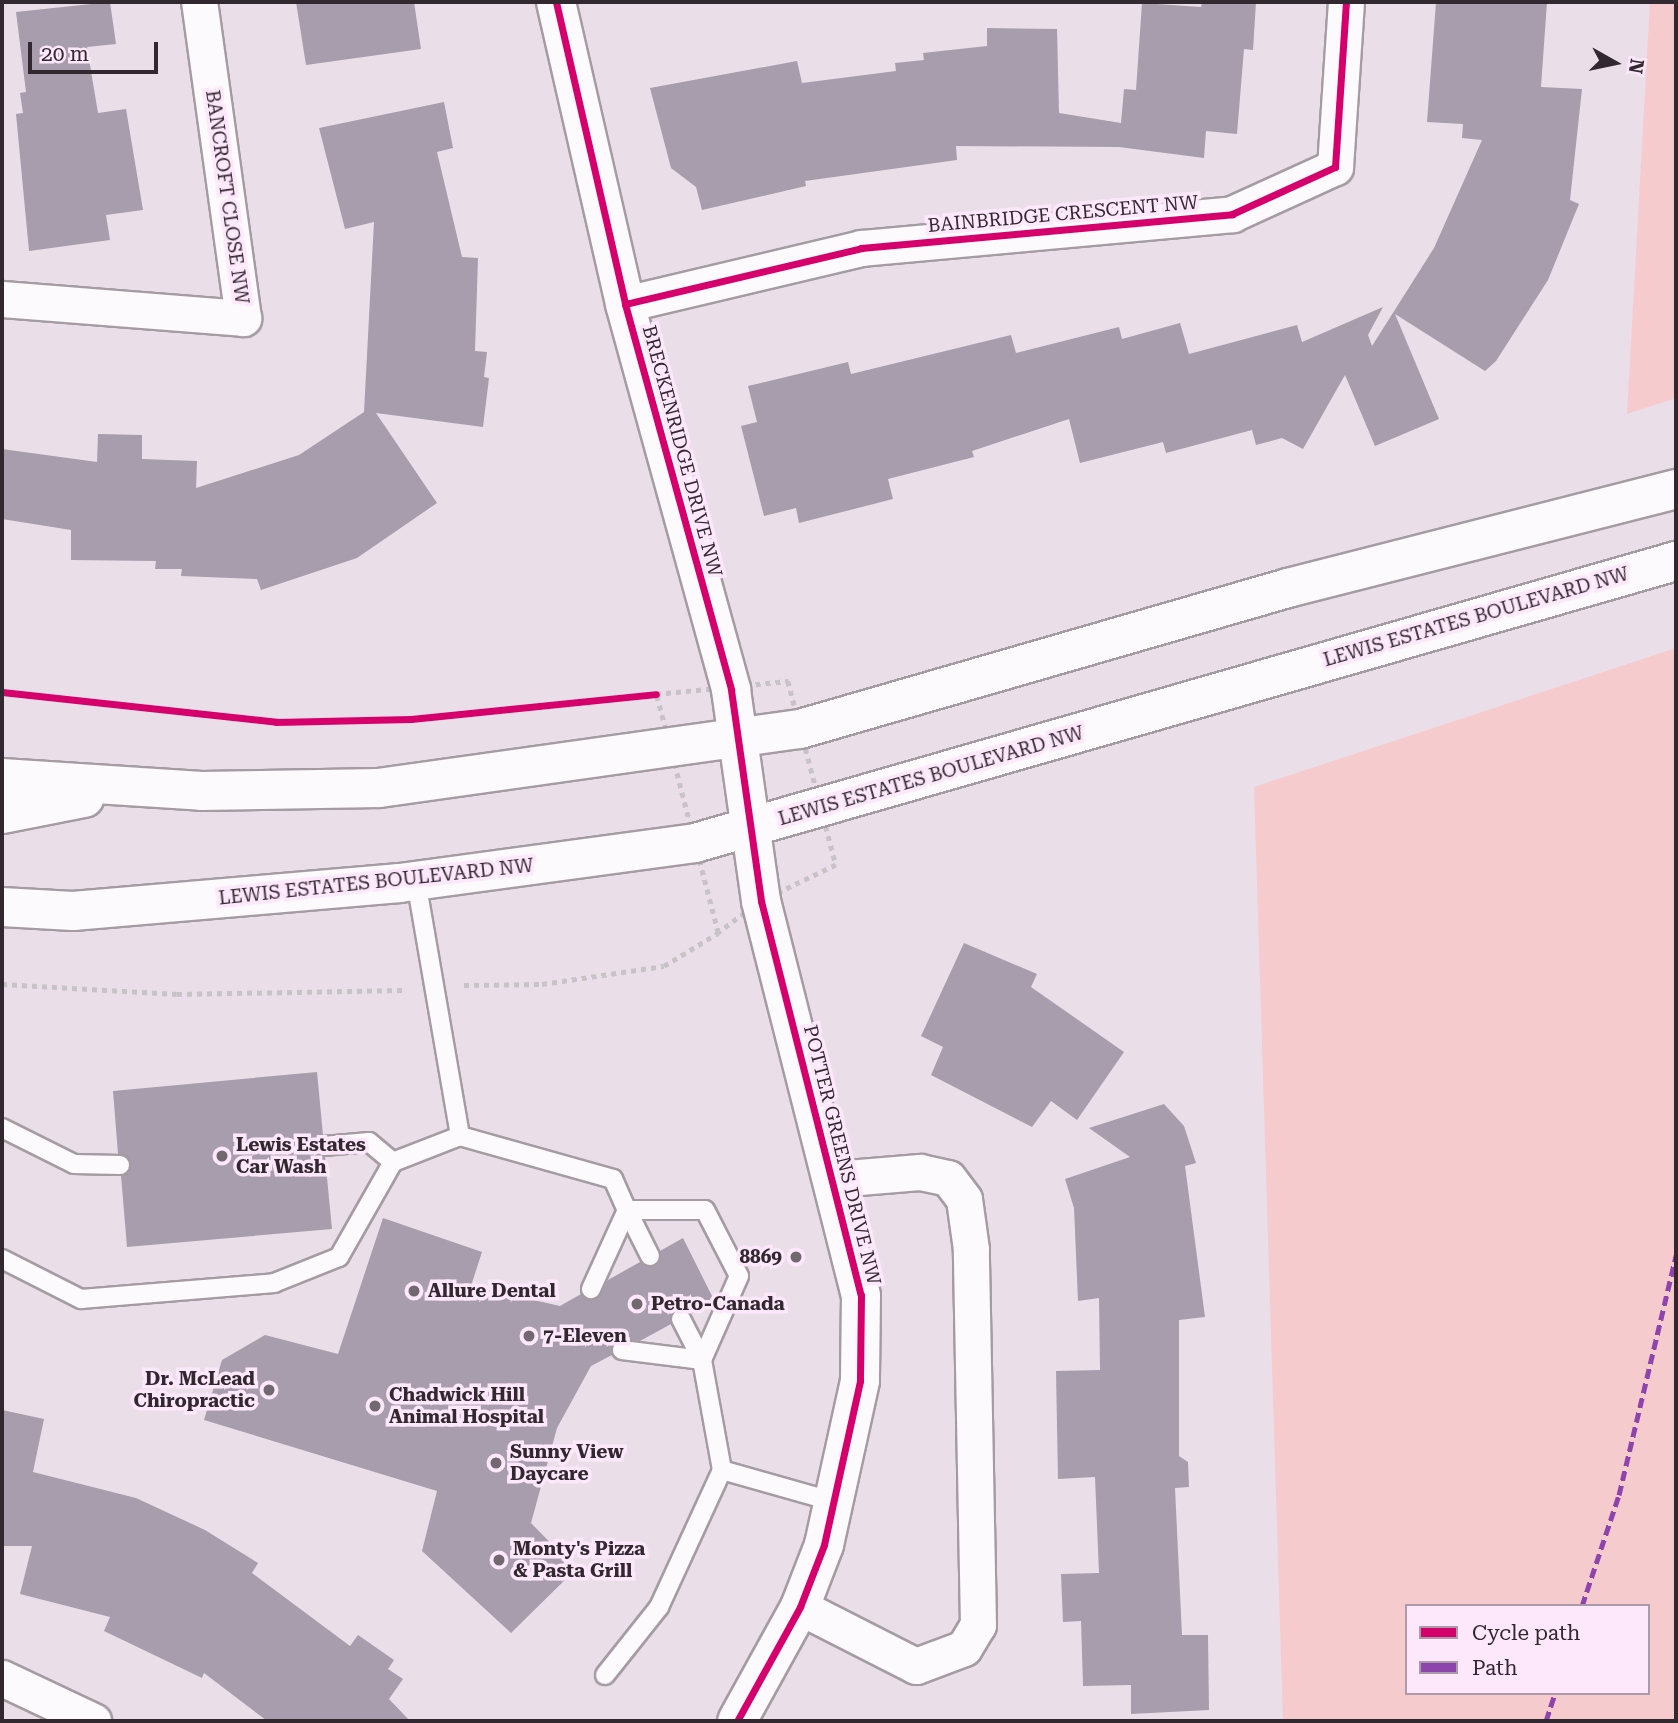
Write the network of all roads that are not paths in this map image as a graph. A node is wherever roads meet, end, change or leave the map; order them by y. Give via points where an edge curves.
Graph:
1 (199, 2) edge
2 (556, 2) edge
3 (1346, 2) edge
4 (2, 299) edge
5 (625, 304) junction
6 (1676, 489) edge
7 (1676, 561) edge
8 (738, 739) junction
9 (2, 778) edge
10 (134, 788) junction
11 (2, 814) edge
12 (752, 828) junction
13 (416, 881) junction
14 (2, 907) edge
15 (2, 1128) edge
16 (460, 1136) junction
17 (324, 1146) dead end
18 (393, 1162) junction
19 (120, 1165) dead end
20 (834, 1178) junction
21 (627, 1210) junction
22 (650, 1256) dead end
23 (2, 1259) edge
24 (591, 1289) dead end
25 (681, 1319) dead end
26 (622, 1350) dead end
27 (702, 1360) junction
28 (722, 1470) junction
29 (835, 1502) junction
30 (800, 1607) junction
31 (605, 1675) dead end
32 (2, 1678) edge
33 (93, 1721) edge
34 (737, 1721) edge

1 - 4 street, BANCROFT CLOSE NW via 243,318
2 - 5 main road, BRECKENRIDGE DRIVE NW
3 - 5 street, BAINBRIDGE CRESCENT NW via 1335,167 1232,214 861,248
5 - 8 main road, BRECKENRIDGE DRIVE NW via 731,690
6 - 8 main road via 1288,588 800,729
7 - 12 main road, LEWIS ESTATES BOULEVARD NW
8 - 10 main road via 379,788
8 - 12 main road, BRECKENRIDGE DRIVE NW
9 - 10 main road
10 - 11 main road
12 - 13 main road, LEWIS ESTATES BOULEVARD NW via 695,844
12 - 20 main road, POTTER GREENS DRIVE NW via 761,901
13 - 14 main road, LEWIS ESTATES BOULEVARD NW via 73,911
13 - 16 lane
15 - 19 lane via 74,1164
16 - 18 lane
16 - 21 lane via 613,1179
17 - 18 lane via 369,1142
18 - 23 lane via 339,1257 274,1283 81,1299
20 - 29 main road, POTTER GREENS DRIVE NW via 861,1295 860,1381
20 - 30 street via 920,1172 948,1178 964,1199 971,1249 978,1625 964,1648 916,1666
21 - 22 lane
21 - 24 lane
21 - 27 lane via 705,1210 722,1243 738,1276
25 - 27 lane
26 - 27 lane
27 - 28 lane
28 - 29 lane
28 - 31 lane via 659,1607
29 - 30 main road, POTTER GREENS DRIVE NW
30 - 34 main road, POTTER GREENS DRIVE NW
32 - 33 street

